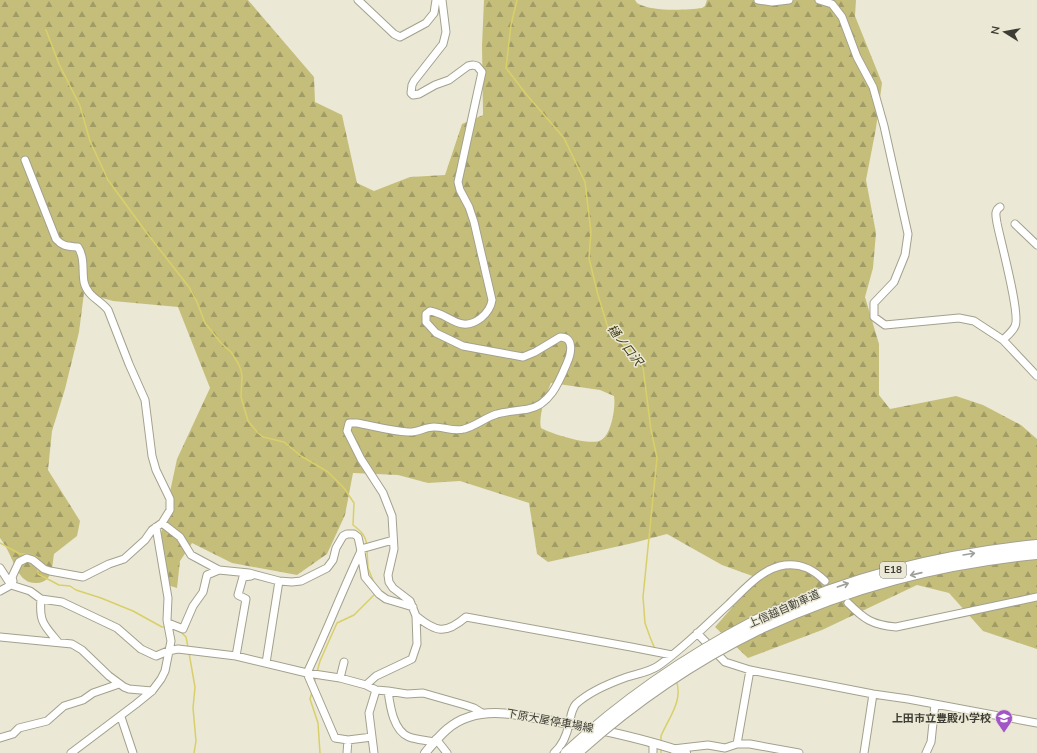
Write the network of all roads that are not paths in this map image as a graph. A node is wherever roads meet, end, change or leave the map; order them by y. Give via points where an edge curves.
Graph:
1 (358, 0) edge
2 (436, 0) edge
3 (442, 0) edge
4 (758, 0) edge
5 (789, 0) edge
6 (819, 0) edge
7 (25, 160) dead end
8 (1000, 206) dead end
9 (1015, 224) dead end
10 (1037, 245) edge
11 (1003, 340) junction
12 (1037, 376) edge
13 (159, 525) junction
14 (393, 540) junction
15 (1037, 545) edge
16 (361, 549) junction
17 (1037, 554) edge
18 (0, 568) edge
19 (219, 570) junction
20 (257, 575) junction
21 (10, 580) junction
22 (279, 581) junction
23 (826, 581) dead end
24 (0, 591) edge
25 (1037, 597) edge
26 (41, 599) junction
27 (848, 603) dead end
28 (413, 607) junction
29 (416, 616) junction
30 (168, 623) junction
31 (757, 625) junction
32 (697, 633) junction
33 (0, 637) edge
34 (58, 642) junction
35 (168, 651) junction
36 (236, 656) junction
37 (672, 656) junction
38 (344, 662) dead end
39 (266, 663) junction
40 (750, 670) junction
41 (307, 673) junction
42 (340, 678) junction
43 (119, 684) junction
44 (366, 685) junction
45 (152, 690) junction
46 (376, 690) junction
47 (388, 690) junction
48 (873, 694) junction
49 (935, 704) junction
50 (482, 713) junction
51 (120, 717) junction
52 (1037, 723) edge
53 (569, 724) junction
54 (372, 737) junction
55 (0, 738) edge
56 (348, 740) junction
57 (435, 740) junction
58 (737, 744) junction
59 (658, 745) junction
60 (673, 749) junction
61 (71, 753) edge
62 (133, 753) edge
63 (348, 753) edge
64 (374, 753) edge
65 (425, 753) edge
66 (448, 753) edge
67 (554, 753) edge
68 (566, 753) edge
69 (577, 753) edge
70 (653, 753) edge
71 (686, 753) edge
72 (799, 753) edge
73 (864, 753) edge
74 (926, 753) edge

1 - 2 street via 400,37 426,23 434,13
3 - 14 street via 446,32 443,44 414,81 411,93 419,94 449,80 472,65 477,66 482,72 458,182 474,222 492,300 485,315 472,324 459,324 430,311 426,314 426,322 436,333 463,346 522,357 557,338 563,337 568,340 571,347 569,358 552,394 529,409 498,413 474,426 456,430 433,427 409,433 349,423 347,431 383,493 392,516
4 - 5 street
6 - 11 street via 832,4 842,17 857,57 873,87 908,234 905,255 894,282 874,303 874,317 885,325 959,318 974,320
7 - 13 street via 56,239 60,244 80,249 84,282 93,297 108,310 145,400 152,456 170,498 170,510
8 - 11 street via 995,212 996,223 1017,320 1016,326
9 - 10 street
11 - 12 street
13 - 19 street via 180,537 191,555
13 - 21 street via 124,559 83,577 50,572 27,558 19,562
13 - 30 street via 168,598
14 - 16 street
14 - 28 street via 389,582
31 -> 15 highway, 上信越自動車道 / E18 via 780,610 831,589 886,572 941,559
16 - 22 street via 358,537 347,534 340,540 333,560 327,568 301,581
16 - 28 street via 365,577 379,594 386,600
16 - 41 street
17 -> 31 highway, 上信越自動車道 / E18 via 916,573 834,597
18 - 21 street
19 - 20 street
19 - 30 street via 208,575 203,592 193,606 183,629
20 - 22 street
20 - 36 street via 243,577 238,591 238,595 246,599
21 - 24 street
21 - 26 street
22 - 39 street
23 - 32 street via 817,573 802,566 776,567 752,583
25 - 27 street via 896,627 882,626 870,621
26 - 34 street via 42,622
26 - 35 street via 62,602 117,628 141,649 156,656
28 - 29 street
29 - 37 street via 432,628 440,630 458,624 466,617
29 - 44 street via 417,644 412,659 376,676
30 - 35 street via 171,641
31 - 68 highway, 上信越自動車道 / E18, bridge via 708,646 659,678 613,712
31 - 69 highway, 上信越自動車道 / E18, bridge via 664,684 616,719
32 - 37 street
32 - 40 street via 725,662
33 - 34 street
34 - 43 street via 78,646
35 - 36 street via 178,649
35 - 45 street via 165,671
36 - 39 street
37 - 53 street via 656,667 603,687 582,699 571,712
38 - 42 street
39 - 41 street
40 - 48 street
40 - 58 street
41 - 42 street
41 - 56 street via 335,738
42 - 44 street
43 - 45 street via 129,689
43 - 55 street via 64,706 47,721 19,728 14,734
44 - 46 street
45 - 51 street
46 - 47 street
46 - 54 street via 369,713
47 - 50 street via 407,694 423,693 465,704
47 - 57 street via 394,720 402,732 408,737
48 - 49 street
48 - 73 street
49 - 52 street
49 - 74 street via 931,742
50 - 53 main road, 下原大屋停車場線 via 502,712
50 - 57 main road, 下原大屋停車場線 via 458,721
51 - 61 street
51 - 62 street
53 - 59 main road, 下原大屋停車場線
53 - 67 street via 563,741
54 - 56 street
54 - 64 street
56 - 63 street
57 - 65 main road, 下原大屋停車場線
57 - 66 street
58 - 60 street via 725,748 708,745
58 - 72 street
59 - 60 main road, 下原大屋停車場線
59 - 70 street
60 - 71 main road, 下原大屋停車場線

